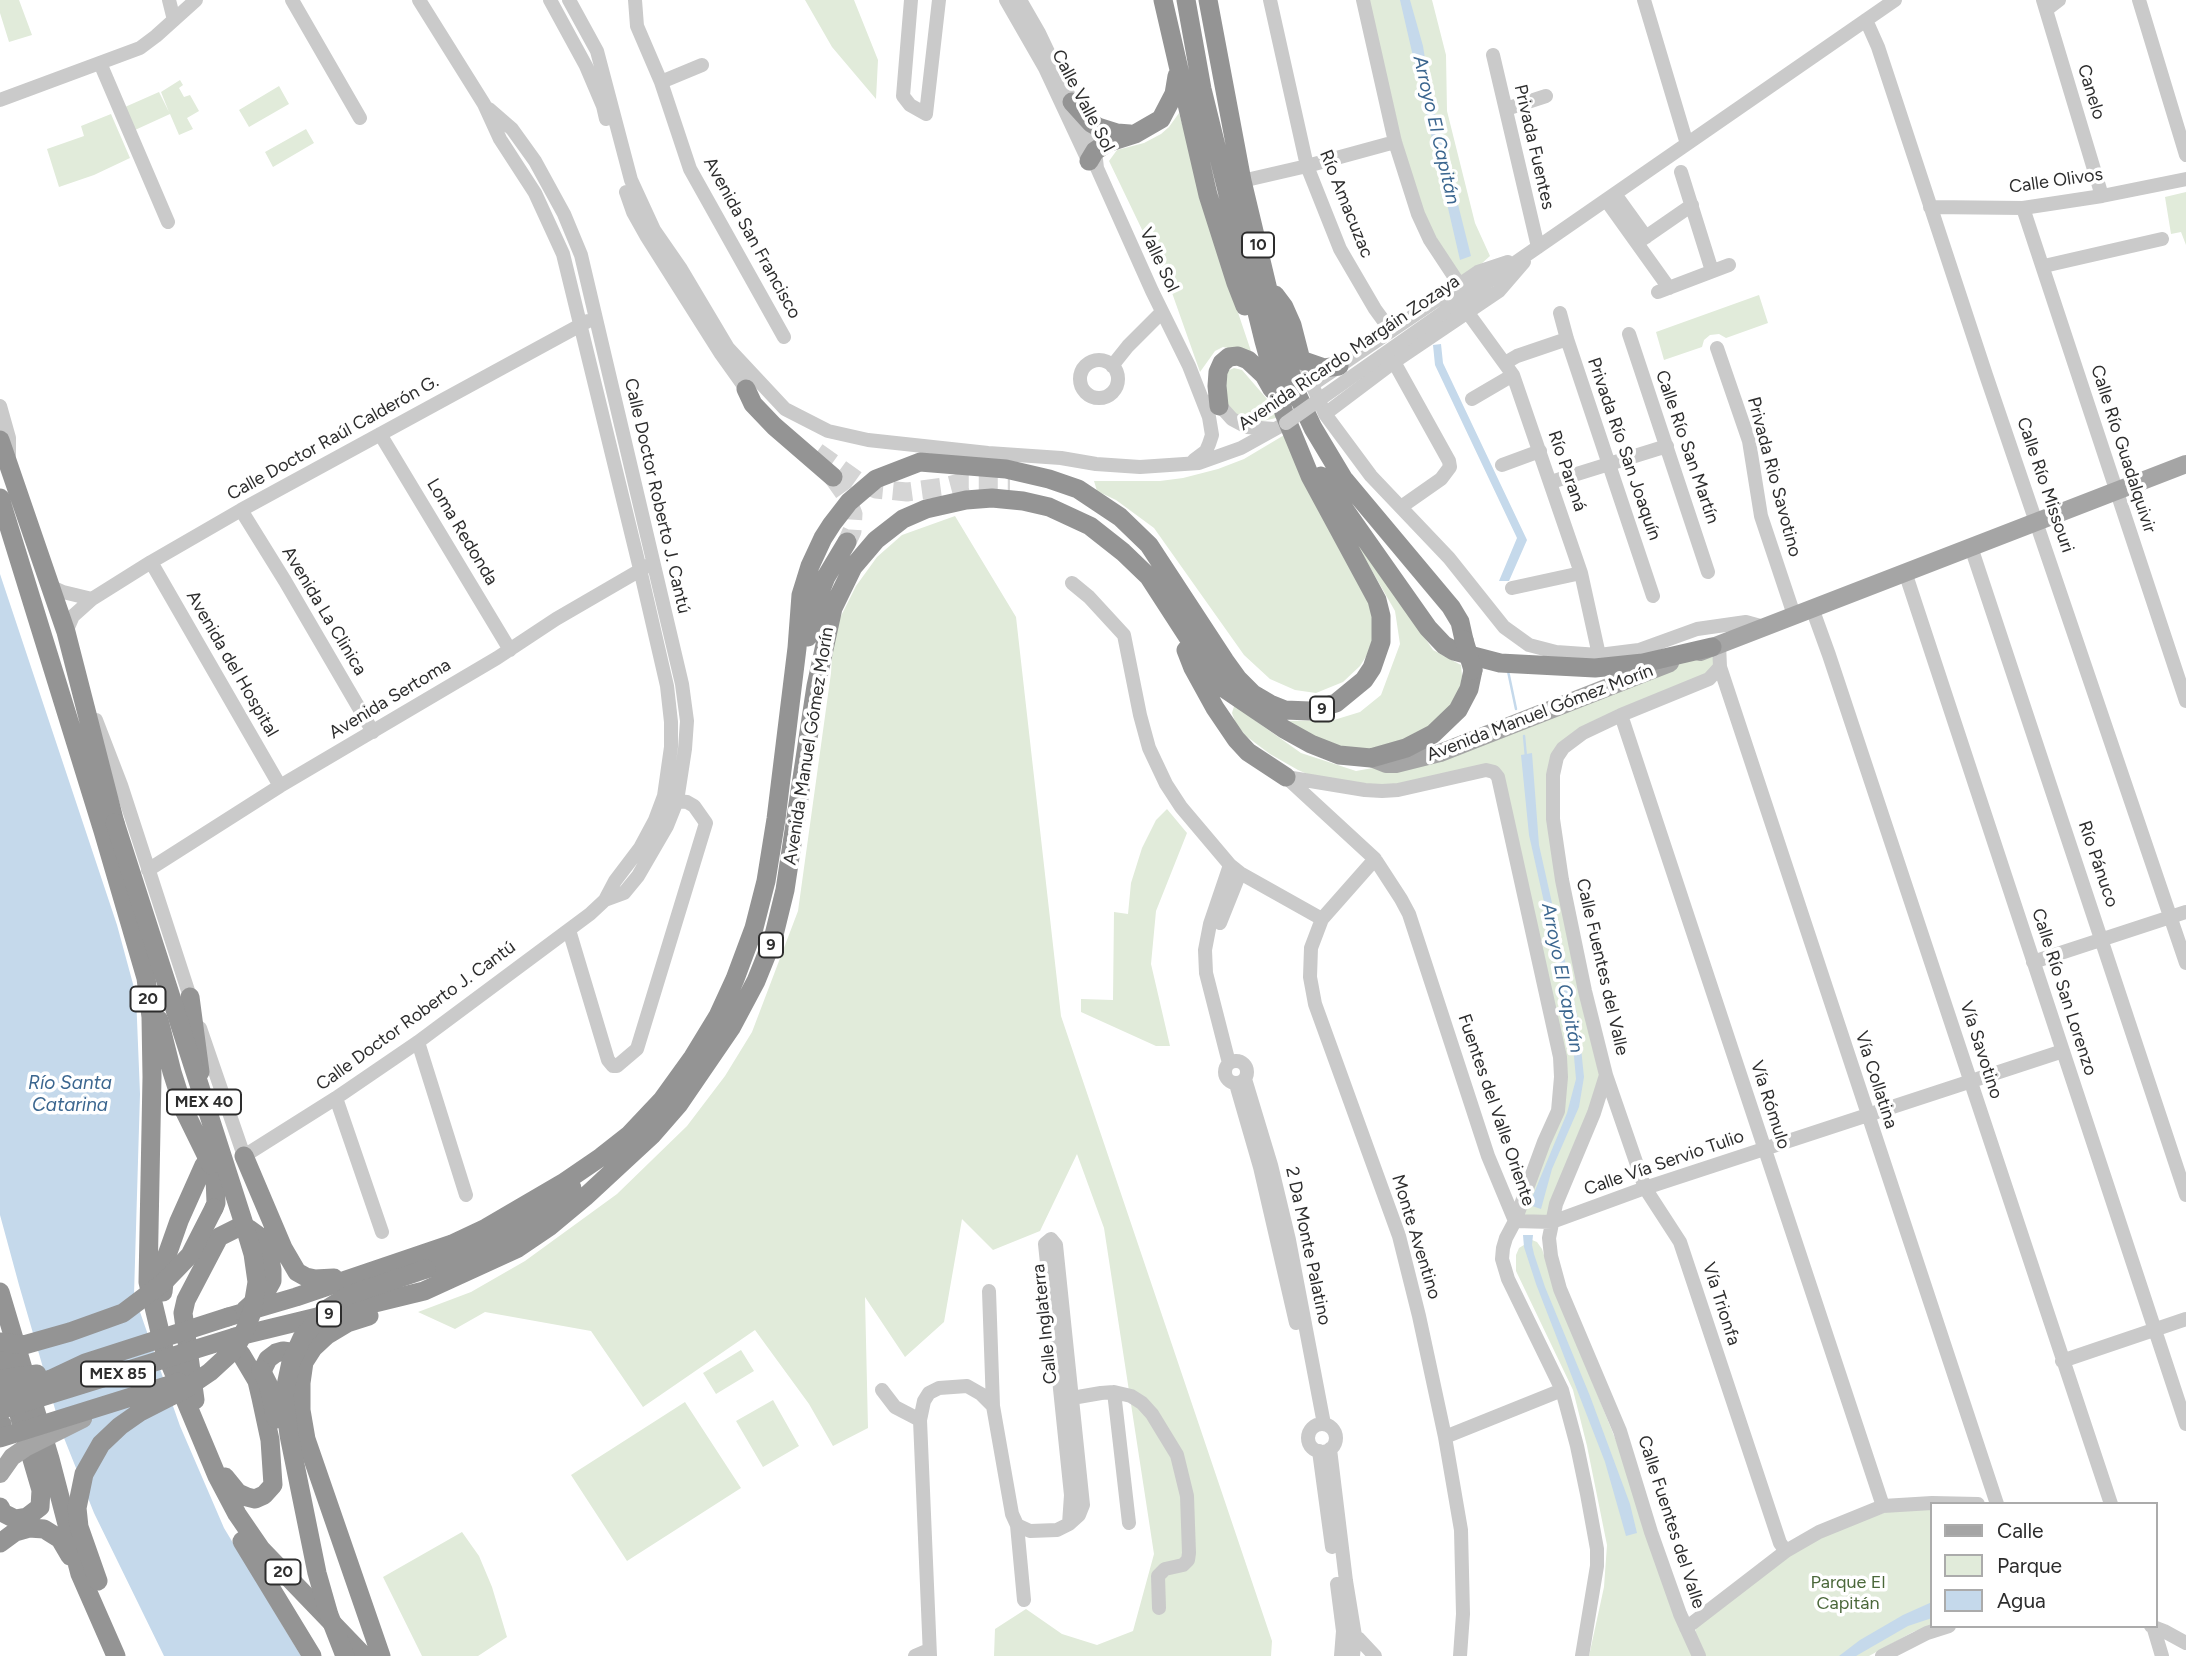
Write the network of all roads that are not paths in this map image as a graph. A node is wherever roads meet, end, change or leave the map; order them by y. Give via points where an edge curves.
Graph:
1 (169, 0) edge
2 (196, 0) edge
3 (292, 0) edge
4 (419, 0) edge
5 (550, 0) edge
6 (569, 0) edge
7 (579, 0) edge
8 (635, 0) edge
9 (911, 0) edge
10 (939, 0) edge
11 (1006, 0) edge
12 (1020, 0) edge
13 (1164, 0) edge
14 (1186, 0) edge
15 (1208, 0) edge
16 (1270, 0) edge
17 (1363, 0) edge
18 (1644, 0) edge
19 (1895, 0) edge
20 (2059, 0) edge
21 (2138, 0) edge
22 (2044, 5) edge
23 (174, 20) junction
24 (1866, 20) junction
25 (583, 23) junction
26 (572, 38) junction
27 (1493, 55) dead end
28 (100, 64) junction
29 (702, 65) dead end
30 (1178, 68) junction
31 (661, 82) junction
32 (1546, 96) dead end
33 (0, 100) edge
34 (1072, 102) junction
35 (484, 104) junction
36 (1506, 110) junction
37 (360, 118) dead end
38 (1135, 134) junction
39 (1395, 142) junction
40 (1688, 144) junction
41 (2186, 155) edge
42 (1094, 160) junction
43 (1307, 166) junction
44 (1681, 172) dead end
45 (2186, 179) edge
46 (1242, 181) junction
47 (2102, 196) junction
48 (1611, 197) junction
49 (1692, 205) junction
50 (1930, 207) junction
51 (2023, 208) junction
52 (168, 222) dead end
53 (2162, 239) dead end
54 (1641, 240) junction
55 (1534, 250) junction
56 (1516, 262) junction
57 (1729, 265) dead end
58 (2044, 266) junction
59 (1712, 271) junction
60 (1459, 284) junction
61 (1267, 285) junction
62 (1162, 312) junction
63 (1468, 313) junction
64 (1560, 313) dead end
65 (595, 318) junction
66 (580, 324) junction
67 (1391, 331) junction
68 (1629, 334) dead end
69 (785, 337) dead end
70 (1567, 339) junction
71 (1264, 341) junction
72 (1717, 348) dead end
73 (1301, 360) junction
74 (1394, 362) junction
75 (1112, 366) dead end
76 (1189, 366) junction
77 (1339, 366) junction
78 (1509, 369) junction
79 (1313, 384) junction
80 (746, 388) junction
81 (1472, 399) dead end
82 (0, 406) edge
83 (1226, 413) junction
84 (1325, 414) junction
85 (1282, 421) junction
86 (380, 434) junction
87 (1212, 435) junction
88 (0, 440) edge
89 (805, 443) tunnel mouth
90 (1667, 446) junction
91 (1541, 451) junction
92 (988, 453) junction
93 (920, 462) junction
94 (9, 463) junction
95 (1609, 463) junction
96 (2186, 464) edge
97 (1186, 465) junction
98 (1502, 465) dead end
99 (832, 477) tunnel mouth
100 (1010, 481) tunnel mouth
101 (1551, 482) junction
102 (2116, 491) junction
103 (0, 498) edge
104 (1401, 507) junction
105 (241, 510) junction
106 (2037, 520) junction
107 (847, 542) tunnel mouth
108 (1971, 547) junction
109 (151, 562) junction
110 (647, 566) junction
111 (1708, 572) dead end
112 (1905, 572) junction
113 (1581, 573) junction
114 (1149, 577) junction
115 (1072, 583) dead end
116 (52, 587) junction
117 (1512, 588) dead end
118 (1653, 596) dead end
119 (92, 598) junction
120 (1812, 608) junction
121 (1171, 609) junction
122 (1794, 615) junction
123 (1764, 627) junction
124 (66, 632) junction
125 (1715, 646) junction
126 (510, 650) junction
127 (1599, 656) junction
128 (49, 661) junction
129 (1720, 667) junction
130 (76, 673) junction
131 (2186, 701) edge
132 (1621, 715) junction
133 (788, 726) junction
134 (373, 732) junction
135 (1371, 758) junction
136 (1286, 777) junction
137 (1328, 783) junction
138 (280, 786) junction
139 (677, 801) junction
140 (1318, 807) junction
141 (115, 823) junction
142 (1375, 859) junction
143 (1235, 869) junction
144 (148, 870) junction
145 (606, 900) junction
146 (2186, 912) edge
147 (2171, 917) junction
148 (1322, 919) junction
149 (569, 930) junction
150 (2102, 939) junction
151 (2033, 962) junction
152 (2186, 963) edge
153 (146, 978) junction
154 (190, 997) junction
155 (418, 1042) junction
156 (2063, 1051) junction
157 (1606, 1075) junction
158 (1971, 1081) junction
159 (204, 1094) dead end
160 (335, 1098) junction
161 (228, 1111) junction
162 (1867, 1116) junction
163 (1764, 1150) junction
164 (244, 1156) junction
165 (601, 1157) junction
166 (207, 1165) junction
167 (1644, 1188) junction
168 (466, 1195) dead end
169 (2186, 1195) edge
170 (215, 1206) junction
171 (1515, 1221) junction
172 (1552, 1222) junction
173 (382, 1232) dead end
174 (267, 1242) junction
175 (353, 1277) junction
176 (424, 1291) junction
177 (989, 1291) dead end
178 (0, 1292) edge
179 (235, 1315) junction
180 (2186, 1319) edge
181 (2156, 1329) junction
182 (0, 1342) edge
183 (238, 1346) junction
184 (164, 1349) junction
185 (0, 1350) edge
186 (2062, 1361) junction
187 (304, 1362) junction
188 (85, 1363) junction
189 (262, 1370) junction
190 (210, 1372) junction
191 (37, 1374) junction
192 (0, 1379) edge
193 (0, 1386) edge
194 (882, 1390) dead end
195 (1562, 1390) junction
196 (1114, 1392) junction
197 (0, 1397) edge
198 (1072, 1398) junction
199 (120, 1400) junction
200 (993, 1406) junction
201 (920, 1420) junction
202 (2186, 1424) edge
203 (1, 1425) edge
204 (1320, 1425) junction
205 (1446, 1437) junction
206 (201, 1439) junction
207 (1324, 1450) junction
208 (0, 1474) edge
209 (1996, 1502) edge
210 (2110, 1502) edge
211 (1930, 1503) edge
212 (1884, 1506) junction
213 (0, 1507) edge
214 (1129, 1523) dead end
215 (1069, 1524) junction
216 (1017, 1525) junction
217 (0, 1543) edge
218 (1786, 1551) junction
219 (89, 1577) junction
220 (1024, 1600) dead end
221 (1159, 1608) dead end
222 (1686, 1628) junction
223 (1943, 1628) edge
224 (2153, 1628) edge
225 (2156, 1628) edge
226 (1349, 1633) junction
227 (2186, 1643) edge
228 (930, 1653) edge
229 (116, 1656) edge
230 (130, 1656) edge
231 (312, 1656) edge
232 (333, 1656) edge
233 (345, 1656) edge
234 (363, 1656) edge
235 (382, 1656) edge
236 (915, 1656) edge
237 (1341, 1656) edge
238 (1353, 1656) edge
239 (1375, 1656) edge
240 (1460, 1656) edge
241 (1582, 1656) edge
242 (1699, 1656) edge
243 (1882, 1656) edge
244 (2162, 1656) edge

1 - 23 street
2 - 23 street
3 - 37 street
4 - 35 street, Calle Doctor Roberto J. Cantú
5 - 26 street
6 - 25 street
7 - 25 street
8 - 31 street, Avenida San Francisco via 637,26
9 - 10 street via 903,96 926,114
11 - 42 street, Calle Valle Sol
12 - 34 street, Calle Valle Sol
13 - 30 highway
14 - 71 highway, 10 via 1202,89
15 - 46 highway, 10
16 - 43 street, Río Amacuzac
17 - 39 street
18 - 40 street
19 - 24 street, Avenida Ricardo Margáin Zozaya
20 - 22 street
21 - 41 street
22 - 47 street, Canelo
23 - 28 street via 140,48
24 - 40 street, Avenida Ricardo Margáin Zozaya
24 - 50 street, Calle Río Missouri
25 - 26 street
25 - 92 street, Avenida Ricardo Margáin Zozaya via 597,51 639,200 728,348 760,384 785,409 828,431
26 - 80 street via 603,106 633,212
27 - 36 street, Privada Fuentes
28 - 33 street
28 - 52 street
29 - 31 street
30 - 38 highway via 1174,94 1161,119
30 - 71 highway via 1230,263
31 - 69 street, Avenida San Francisco via 696,182
32 - 36 street
34 - 38 highway via 1091,123
34 - 42 street, Calle Valle Sol
35 - 65 street, Calle Doctor Roberto J. Cantú via 512,129 564,214 581,255
35 - 66 street, Calle Doctor Roberto J. Cantú via 564,254
36 - 55 street, Privada Fuentes
38 - 42 highway via 1107,143
39 - 43 street
39 - 60 street via 1424,228
40 - 48 street, Avenida Ricardo Margáin Zozaya
42 - 62 street, Valle Sol
43 - 46 street
43 - 67 street, Río Amacuzac via 1345,260
44 - 49 street
45 - 47 street, Calle Olivos
46 - 61 highway, 10
47 - 51 street, Calle Olivos
48 - 54 street
48 - 55 street, Avenida Ricardo Margáin Zozaya
49 - 54 street
49 - 59 street
50 - 51 street, Calle Olivos
50 - 106 street, Calle Río Missouri
51 - 58 street, Calle Río Guadalquivir
53 - 58 street
54 - 59 street via 1664,290
55 - 56 street, Avenida Ricardo Margáin Zozaya
55 - 63 street via 1499,291
56 - 60 street, Avenida Ricardo Margáin Zozaya via 1487,268
56 - 85 street, Avenida Ricardo Margáin Zozaya, bridge
57 - 59 street
58 - 102 street, Calle Río Guadalquivir
60 - 67 street, Avenida Ricardo Margáin Zozaya
61 - 73 highway via 1289,317
61 - 135 highway, 10, bridge via 1293,383 1313,428 1343,478 1451,607 1460,622 1473,670 1458,710 1433,734
62 - 75 street
62 - 76 street, Valle Sol
63 - 74 street
63 - 78 street, Río Paraná
64 - 70 street, Privada Río San Joaquín
65 - 66 street, Calle Doctor Raúl Calderón G.
65 - 110 street, Calle Doctor Roberto J. Cantú
66 - 86 street, Calle Doctor Raúl Calderón G.
66 - 110 street, Calle Doctor Roberto J. Cantú
67 - 77 street, Avenida Ricardo Margáin Zozaya
68 - 90 street, Calle Río San Martín
70 - 78 street via 1517,356
70 - 95 street, Privada Río San Joaquín
71 - 85 highway, 10
72 - 122 street, Privada Rio Savotino via 1748,441 1761,516
73 - 77 highway via 1324,368
73 - 79 street
74 - 84 street
74 - 104 street via 1450,467 1441,479
76 - 83 street, Valle Sol
76 - 87 street, Valle Sol
77 - 79 street, Avenida Ricardo Margáin Zozaya
78 - 81 street
78 - 91 street, Río Paraná
79 - 84 street
80 - 89 highway
80 - 99 highway via 753,404
82 - 94 street via 9,438
83 - 85 street via 1247,427
83 - 85 highway via 1217,386 1218,372 1229,357 1238,356 1264,375
83 - 87 street via 1226,430
84 - 104 street via 1371,476
85 - 93 highway, Avenida Manuel Gómez Morín / 9 via 1372,588 1381,623 1377,656 1364,680 1336,703 1310,711 1285,710 1253,694 1225,661 1149,545 1131,526 1078,489 1028,473
85 - 97 street, Avenida Ricardo Margáin Zozaya via 1234,451
85 - 125 highway via 1428,628 1454,651 1500,663 1595,668 1643,663
86 - 105 street, Calle Doctor Raúl Calderón G.
86 - 126 street, Loma Redonda
87 - 97 street via 1206,451
88 - 94 highway
90 - 95 street
90 - 111 street, Calle Río San Martín
91 - 98 street
91 - 101 street, Río Paraná
92 - 93 highway via 937,456
92 - 97 street, Avenida Ricardo Margáin Zozaya via 1140,467
93 - 133 highway, Avenida Manuel Gómez Morín / 9 via 876,479 849,502 823,538 801,595
94 - 116 highway
95 - 101 street
95 - 118 street, Privada Río San Joaquín
96 - 102 main road, Avenida Manuel Gómez Morín / 9
100 - 114 highway via 1067,497 1102,517 1119,530
101 - 113 street, Río Paraná
102 - 106 main road, Avenida Manuel Gómez Morín / 9
102 - 131 street, Calle Río Guadalquivir
103 - 128 highway, MEX 40
104 - 127 street via 1515,636 1548,650
105 - 109 street, Calle Doctor Raúl Calderón G.
105 - 134 street, Avenida La Clinica
106 - 108 main road, Avenida Manuel Gómez Morín / 9
106 - 147 street, Calle Río Missouri
107 - 133 highway via 816,602
108 - 112 main road, Avenida Manuel Gómez Morín / 9
108 - 150 street, Río Pánuco
109 - 119 street, Calle Doctor Raúl Calderón G.
109 - 138 street, Avenida del Hospital
110 - 126 street, Avenida Sertoma
110 - 139 street, Calle Doctor Roberto J. Cantú via 682,684 687,721
110 - 145 street, Calle Doctor Roberto J. Cantú via 671,722 669,771 655,820
112 - 120 main road, Avenida Manuel Gómez Morín / 9
112 - 151 street, Calle Río San Lorenzo
113 - 117 street
113 - 127 street, Río Paraná
114 - 121 highway, Avenida Manuel Gómez Morín / 9
114 - 176 highway, Avenida Manuel Gómez Morín / 9 via 1090,526 1023,500 966,500 926,509 903,519 876,540 852,567 833,608 816,685 785,890 773,939 731,1028 679,1104 585,1197 517,1248
115 - 143 street via 1124,635 1140,715 1157,767 1181,807
116 - 119 street
116 - 124 highway
119 - 124 street, Calle Doctor Raúl Calderón G. via 73,616
120 - 122 main road, Avenida Manuel Gómez Morín / 9
120 - 158 street, Vía Savotino
121 - 135 highway, Avenida Manuel Gómez Morín / 9 via 1219,685 1311,744 1339,755
121 - 136 highway via 1193,668 1215,708 1248,752
122 - 123 main road, Avenida Manuel Gómez Morín / 9
123 - 125 main road, Avenida Manuel Gómez Morín / 9
123 - 127 street via 1746,622 1697,629 1639,650
124 - 130 highway
125 - 129 street
125 - 135 main road, Avenida Manuel Gómez Morín / 9 via 1440,753 1396,764
126 - 134 street, Avenida Sertoma
128 - 141 highway, MEX 40
128 - 153 highway, 20
129 - 132 street, Calle Fuentes del Valle via 1709,679
129 - 162 street, Vía Collatina
130 - 141 highway
130 - 144 street, 20 via 112,758
132 - 157 street, Calle Fuentes del Valle via 1563,748 1553,775 1553,819 1562,880
132 - 163 street, Vía Rómulo
133 - 165 highway, Avenida Manuel Gómez Morín / 9 via 766,881 735,979 712,1026 662,1100
134 - 138 street, Avenida Sertoma
136 - 137 street
136 - 140 street, Fuentes del Valle Oriente
137 - 140 street
137 - 171 street via 1382,791 1486,769 1499,777 1562,1077 1558,1111
138 - 144 street, Avenida Sertoma
139 - 145 street, Calle Doctor Roberto J. Cantú via 638,876 624,893
139 - 149 street via 694,806 706,823 637,1049 617,1066 608,1060
140 - 142 street, Fuentes del Valle Oriente
141 - 190 highway, MEX 40, bridge via 253,1254 257,1282 252,1312 235,1349
142 - 148 street, Monte Aventino
142 - 171 street, Fuentes del Valle Oriente via 1409,914 1488,1156
143 - 148 street
143 - 204 street, 2 Da Monte Palatino via 1214,952 1214,976 1232,1062 1247,1069 1240,1082 1272,1165
144 - 154 street, 20
145 - 149 street, Calle Doctor Roberto J. Cantú
146 - 147 street
147 - 150 street
147 - 152 street, Calle Río Missouri
148 - 205 street, Monte Aventino via 1309,962 1315,1004 1399,1236
149 - 155 street, Calle Doctor Roberto J. Cantú
150 - 151 street
150 - 169 street, Río Pánuco
151 - 156 street, Calle Río San Lorenzo
153 - 166 highway, bridge via 184,1110
153 - 184 highway, 20 via 152,1077 148,1282
154 - 159 highway, 20
154 - 161 street
155 - 160 street, Calle Doctor Roberto J. Cantú
155 - 168 street
156 - 158 street, Calle Vía Servio Tulio
156 - 181 street, Calle Río San Lorenzo
157 - 167 street, Vía Trionfa
157 - 172 street, Calle Fuentes del Valle
158 - 162 street, Calle Vía Servio Tulio
158 - 186 street, Vía Savotino
160 - 164 street, Calle Doctor Roberto J. Cantú
160 - 173 street
161 - 164 street
161 - 170 street via 229,1163
162 - 163 street, Calle Vía Servio Tulio
162 - 209 street, Vía Collatina
163 - 167 street, Calle Vía Servio Tulio
163 - 212 street, Vía Rómulo
164 - 174 highway via 244,1183
164 - 175 highway via 298,1272 315,1279
165 - 175 highway, Avenida Manuel Gómez Morín / 9 via 564,1184 486,1228
165 - 233 highway, bridge via 559,1202 504,1239 349,1295 327,1309 302,1338 284,1395 289,1435 317,1573
166 - 170 highway via 215,1177
166 - 184 highway, 20 via 167,1255
167 - 172 street, Calle Vía Servio Tulio
167 - 218 street, Vía Trionfa via 1680,1242
170 - 182 highway, bridge via 190,1255 164,1282 122,1313 24,1345
171 - 172 street, Calle Vía Servio Tulio
171 - 195 street, Fuentes del Valle Oriente via 1503,1248 1504,1270
172 - 222 street, Calle Fuentes del Valle via 1550,1256 1560,1289 1620,1431
174 - 179 highway via 272,1281
174 - 206 highway via 249,1228 237,1227 219,1237 186,1300 183,1313
175 - 179 highway, Avenida Manuel Gómez Morín / 9
176 - 183 highway, Avenida Manuel Gómez Morín / 9
176 - 187 highway via 384,1312 346,1323 313,1348
177 - 200 street
178 - 219 highway, MEX 40 via 66,1520
179 - 188 highway, MEX 85, bridge
180 - 181 street
181 - 186 street
181 - 202 street, Calle Río San Lorenzo
183 - 189 highway
183 - 203 highway, MEX 85, bridge via 191,1352 56,1393
184 - 206 highway, 20
185 - 213 highway via 41,1490 40,1507 27,1517 15,1519
186 - 210 street, Vía Savotino
187 - 189 highway via 283,1351
187 - 235 highway via 301,1410 306,1439
188 - 191 highway, bridge
188 - 197 highway, MEX 85, bridge
189 - 206 highway via 273,1479 264,1495 255,1499 238,1493
189 - 232 highway, bridge via 273,1400 305,1574
190 - 199 highway, bridge
190 - 219 highway, MEX 40, bridge via 140,1412 101,1444 85,1474 77,1508
191 - 192 highway, bridge
191 - 193 highway, bridge
194 - 201 street via 895,1408
195 - 205 street
195 - 241 street, Fuentes del Valle Oriente via 1597,1549
196 - 198 street
196 - 214 street
196 - 221 street via 1131,1396 1153,1414 1183,1472 1188,1560 1158,1576
198 - 215 street, Calle Inglaterra via 1083,1505
198 - 215 street, Calle Inglaterra via 1056,1243 1051,1239 1045,1244 1071,1495
199 - 203 highway, bridge
199 - 208 main road, bridge via 24,1448
200 - 201 street via 967,1386 939,1388 924,1401
200 - 216 street
201 - 228 street
204 - 207 street via 1331,1428 1335,1436 1334,1444
204 - 207 street via 1310,1431 1308,1439 1312,1447
205 - 240 street, Monte Aventino via 1461,1530
206 - 231 highway via 203,1459 222,1505
206 - 234 highway, 20 via 216,1476 261,1549
207 - 226 street
211 - 212 street
212 - 218 street
215 - 216 street via 1057,1530 1030,1531
216 - 220 street
217 - 219 highway via 15,1532 44,1529 60,1539
218 - 222 street
219 - 229 highway, MEX 40
219 - 230 highway, MEX 40
222 - 242 street, Calle Fuentes del Valle
223 - 243 street
224 - 244 street
225 - 227 street
226 - 237 street
226 - 238 street
226 - 239 street
228 - 236 street

